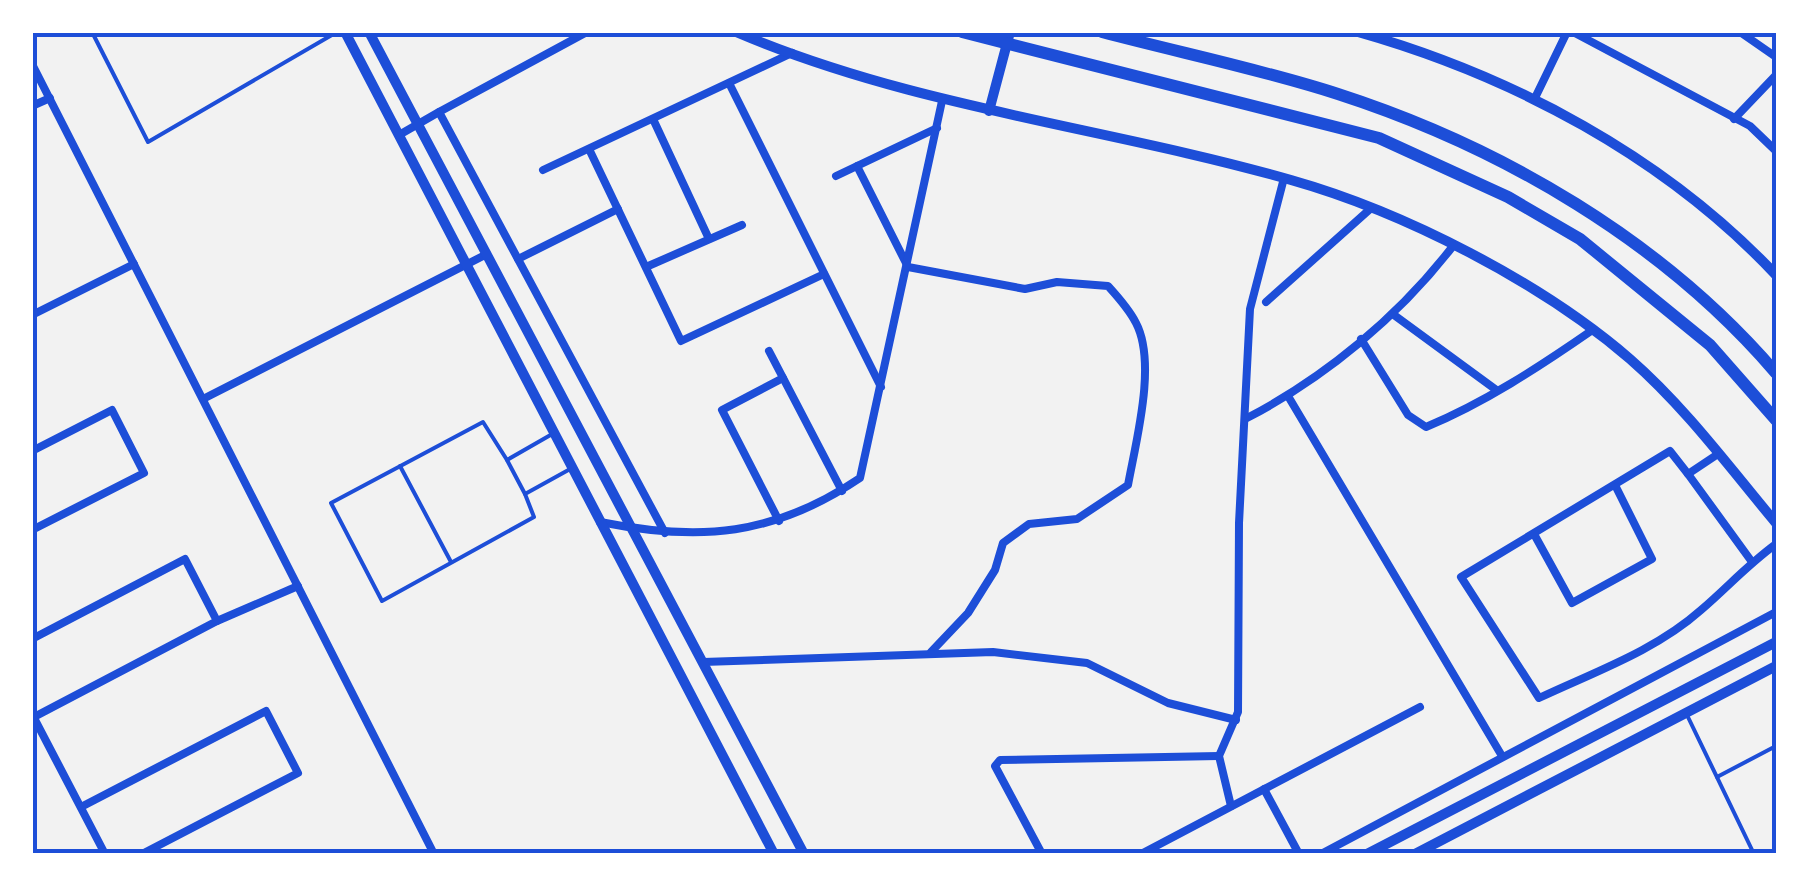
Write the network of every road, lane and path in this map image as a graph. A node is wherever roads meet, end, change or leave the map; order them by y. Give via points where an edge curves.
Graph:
1 (92, 32) edge
2 (337, 32) edge
3 (345, 32) edge
4 (369, 32) edge
5 (587, 32) edge
6 (736, 32) edge
7 (962, 32) edge
8 (1010, 32) edge
9 (1102, 32) edge
10 (1358, 32) edge
11 (1570, 32) edge
12 (1740, 32) edge
13 (794, 52) junction
14 (1776, 57) edge
15 (32, 64) edge
16 (1776, 75) edge
17 (728, 83) junction
18 (50, 98) junction
19 (1534, 100) junction
20 (942, 101) junction
21 (32, 106) edge
22 (989, 111) junction
23 (440, 112) junction
24 (653, 118) junction
25 (1734, 119) junction
26 (418, 124) junction
27 (937, 128) junction
28 (399, 135) junction
29 (589, 148) junction
30 (1776, 150) edge
31 (856, 166) junction
32 (543, 170) dead end
33 (836, 176) dead end
34 (1284, 178) junction
35 (618, 209) junction
36 (1369, 210) junction
37 (742, 225) dead end
38 (709, 239) junction
39 (1453, 246) junction
40 (487, 254) junction
41 (518, 259) junction
42 (134, 264) junction
43 (466, 264) junction
44 (646, 267) junction
45 (908, 267) junction
46 (824, 274) junction
47 (1776, 275) edge
48 (1266, 302) dead end
49 (1394, 314) junction
50 (32, 315) edge
51 (1591, 331) junction
52 (1361, 339) junction
53 (769, 351) dead end
54 (1776, 372) edge
55 (783, 378) junction
56 (882, 387) junction
57 (1495, 388) junction
58 (1288, 396) junction
59 (203, 399) junction
60 (1247, 418) junction
61 (1776, 420) edge
62 (554, 433) junction
63 (32, 451) edge
64 (1718, 454) junction
65 (507, 460) junction
66 (400, 466) junction
67 (572, 468) junction
68 (1688, 474) junction
69 (1616, 487) junction
70 (842, 491) junction
71 (525, 494) junction
72 (779, 521) junction
73 (600, 522) junction
74 (1776, 523) edge
75 (632, 528) junction
76 (32, 530) edge
77 (666, 534) junction
78 (1534, 534) junction
79 (1776, 544) edge
80 (451, 562) junction
81 (1752, 562) junction
82 (298, 586) junction
83 (1776, 612) edge
84 (682, 620) junction
85 (217, 621) junction
86 (658, 632) junction
87 (32, 639) edge
88 (1776, 642) edge
89 (931, 652) junction
90 (703, 662) junction
91 (1776, 666) edge
92 (1420, 707) dead end
93 (33, 715) edge
94 (1687, 715) junction
95 (1236, 720) junction
96 (1776, 746) edge
97 (1218, 756) junction
98 (1502, 756) junction
99 (1717, 777) junction
100 (1264, 789) junction
101 (1231, 806) junction
102 (81, 807) junction
103 (105, 854) edge
104 (142, 854) edge
105 (434, 854) edge
106 (774, 854) edge
107 (804, 854) edge
108 (1042, 854) edge
109 (1141, 854) edge
110 (1299, 854) edge
111 (1321, 854) edge
112 (1367, 854) edge
113 (1415, 854) edge
114 (1754, 854) edge

1 - 2 lane via 148,142
3 - 28 street
4 - 26 street
5 - 23 street
6 - 13 street
7 - 61 highway via 1379,138 1508,197 1580,239 1710,345
8 - 22 street
9 - 54 highway via 1338,94 1467,143 1590,212 1681,279
10 - 19 street via 1493,76
11 - 19 street
11 - 25 street
12 - 14 street
13 - 17 street
13 - 20 street
15 - 18 street
16 - 25 street
17 - 24 street
17 - 46 street
18 - 21 street
18 - 42 street
19 - 47 street via 1654,170
20 - 22 street
20 - 27 street
22 - 34 street
23 - 26 street
23 - 41 street
24 - 29 street
24 - 38 street
25 - 30 street
26 - 28 street
26 - 40 street
27 - 31 street
27 - 45 street
28 - 43 street
29 - 32 street
29 - 35 street
31 - 33 street
31 - 45 street
34 - 36 street
34 - 60 street via 1250,309
35 - 41 street
35 - 44 street
36 - 39 street
36 - 48 street
37 - 38 street
38 - 44 street
39 - 49 street
39 - 51 street via 1518,279
40 - 43 street
40 - 75 street
41 - 77 street
42 - 50 street
42 - 59 street
43 - 59 street
43 - 62 street
44 - 46 street via 681,342
45 - 56 street
45 - 89 street via 1025,289 1057,282 1108,286 1138,326 1144,361 1128,484 1077,519 1029,524 1003,542 995,570 968,613
46 - 56 street
49 - 52 street
49 - 57 street
51 - 57 street via 1514,383
51 - 64 street via 1630,359
52 - 57 street via 1420,425 1442,420
52 - 58 street
53 - 55 street
55 - 70 street
55 - 72 street via 722,410
56 - 70 street via 860,478
58 - 60 street
58 - 98 street
59 - 82 street
60 - 95 street
62 - 65 lane
62 - 67 street
63 - 76 street via 112,410 144,473
64 - 68 street
64 - 74 street
65 - 66 lane via 483,422
65 - 71 lane
66 - 80 lane
66 - 80 lane via 331,503 381,600
67 - 71 lane
67 - 73 street
68 - 69 street via 1670,451
68 - 81 street
69 - 78 street
69 - 78 street via 1652,559 1572,602
70 - 72 street
71 - 80 lane via 534,517
72 - 77 street via 747,530
73 - 75 street
73 - 86 street
75 - 77 street
75 - 84 street
78 - 81 street via 1461,577 1539,698 1650,646
79 - 81 street
82 - 85 street
82 - 105 street
83 - 98 street
84 - 86 street
84 - 90 street
85 - 87 street via 185,559
85 - 93 street
86 - 106 street
88 - 112 street
89 - 90 street
89 - 95 street via 1087,663 1168,702
90 - 107 street
91 - 94 street
92 - 100 street
93 - 102 street
94 - 99 lane
94 - 113 street
95 - 97 street
96 - 99 lane
97 - 101 street
97 - 108 street via 1000,760 995,766
98 - 111 street
99 - 114 lane
100 - 101 street
100 - 110 street
101 - 109 street
102 - 103 street
102 - 104 street via 266,711 298,773

